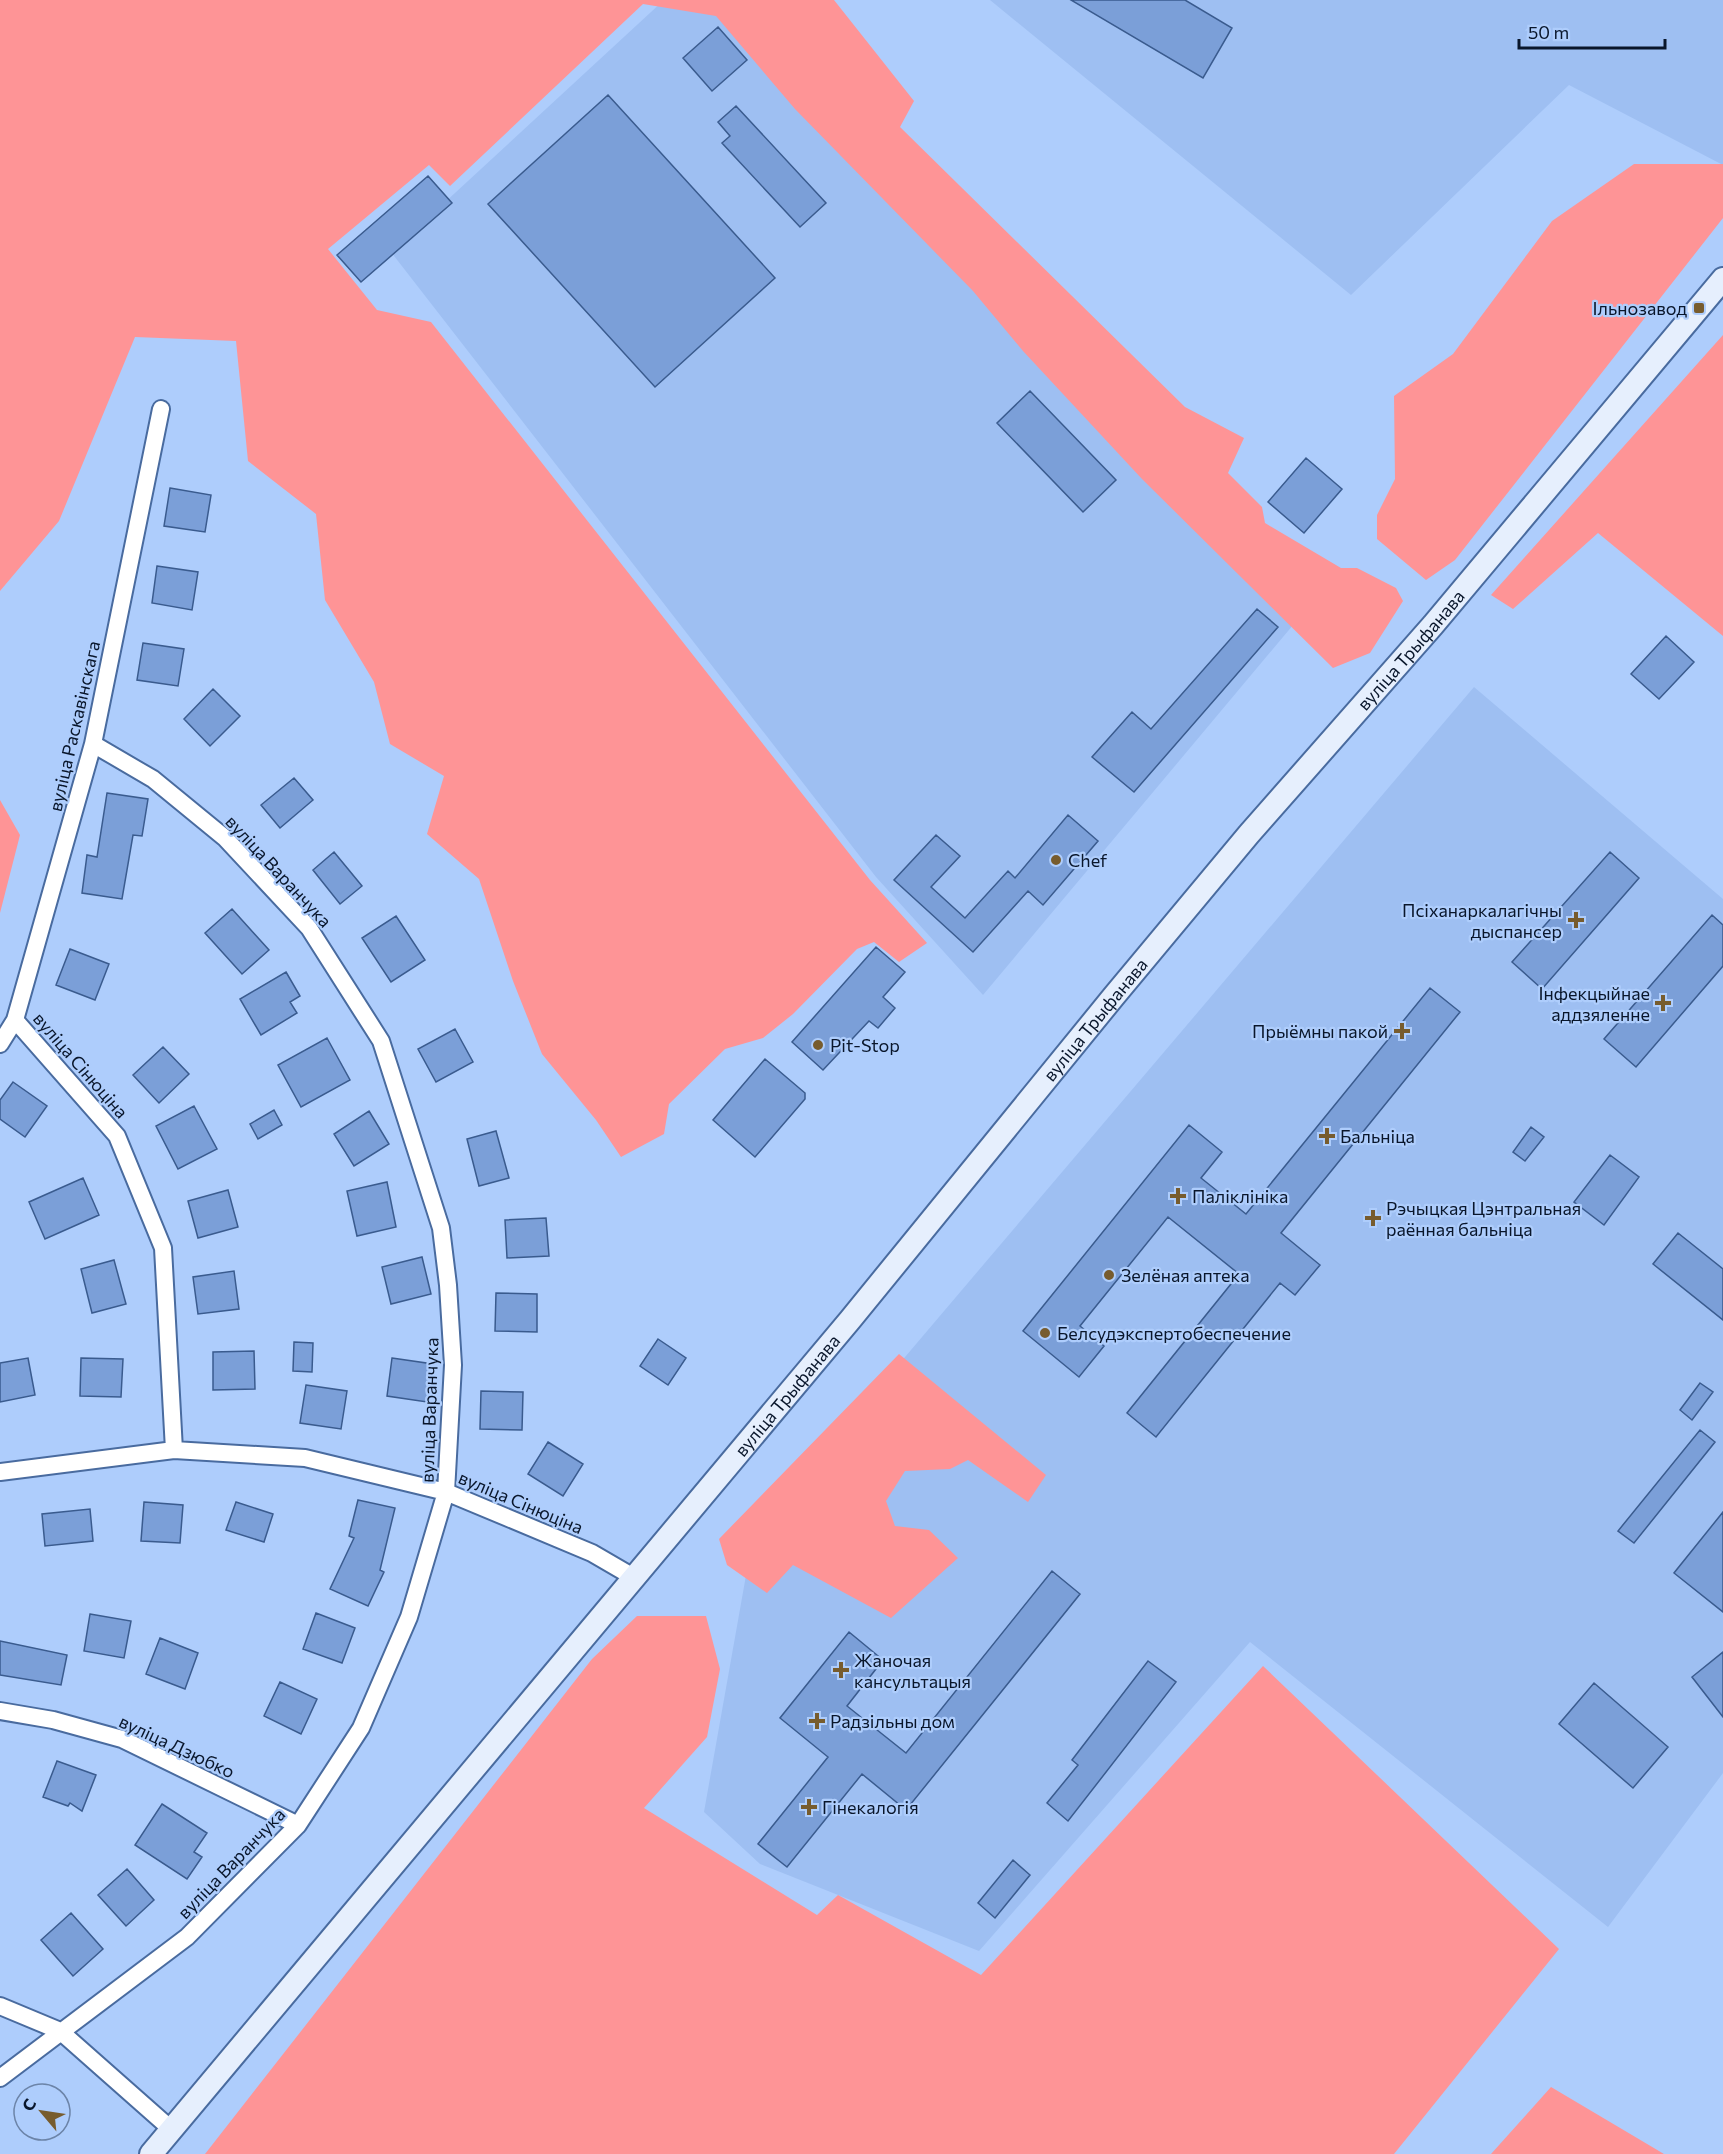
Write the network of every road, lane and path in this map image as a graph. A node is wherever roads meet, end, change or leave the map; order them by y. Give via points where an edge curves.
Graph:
1 (1723, 279) edge
2 (161, 409) dead end
3 (93, 744) junction
4 (15, 1020) junction
5 (0, 1044) edge
6 (174, 1450) junction
7 (0, 1472) edge
8 (446, 1492) junction
9 (635, 1578) junction
10 (0, 1711) edge
11 (298, 1825) junction
12 (0, 2006) edge
13 (60, 2031) junction
14 (0, 2078) edge
15 (172, 2130) junction
16 (151, 2154) edge

1 - 9 street, вуліца Трыфанава via 1433,625 1249,834
2 - 3 street, вуліца Раскавінскага
3 - 4 street, вуліца Раскавінскага
3 - 8 street, вуліца Варанчука via 153,779 225,838 309,928 381,1041 441,1228 453,1365
4 - 5 street, вуліца Раскавінскага
4 - 6 street, вуліца Сінюціна via 117,1136 163,1248
6 - 7 street, вуліца Сінюціна
6 - 8 street, вуліца Сінюціна via 305,1458
8 - 9 street, вуліца Сінюціна via 592,1553
8 - 11 street, вуліца Варанчука via 410,1617 361,1728
9 - 15 street, вуліца Трыфанава
10 - 11 street, вуліца Дзюбко via 53,1720 122,1739
11 - 13 street, вуліца Варанчука via 187,1937
12 - 13 street
13 - 14 street, вуліца Варанчука
13 - 15 street
15 - 16 street, вуліца Трыфанава

